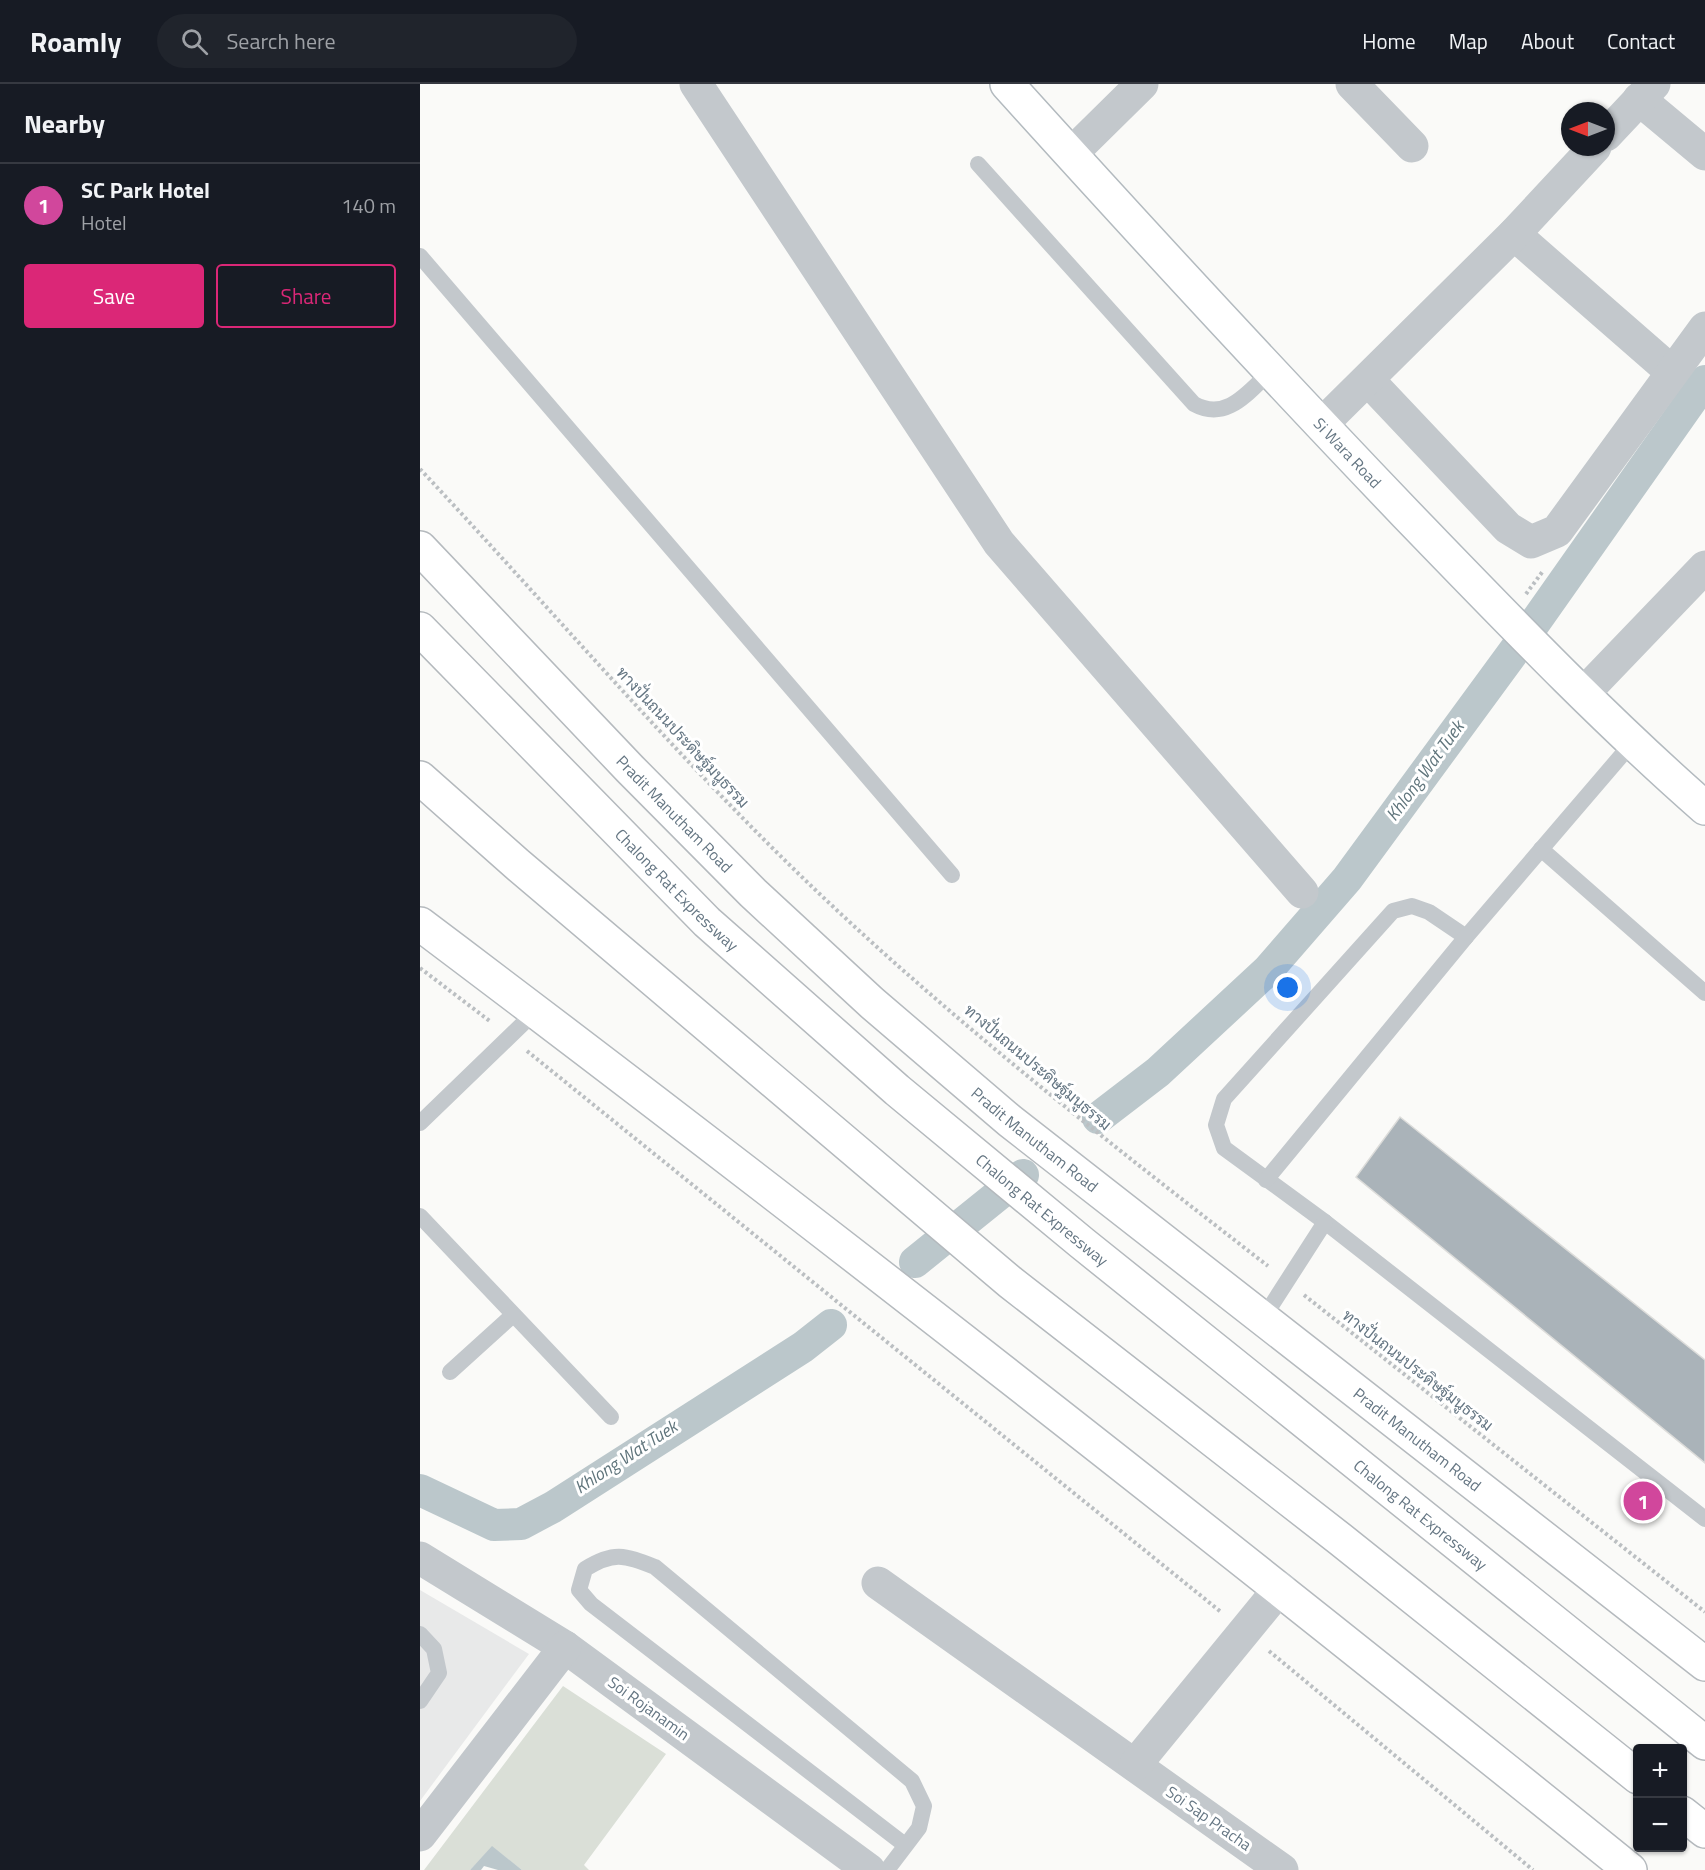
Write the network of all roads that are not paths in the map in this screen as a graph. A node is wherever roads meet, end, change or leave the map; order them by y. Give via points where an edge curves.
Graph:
1 (696, 84) edge
2 (1007, 84) edge
3 (1142, 84) edge
4 (1352, 84) edge
5 (1646, 92) edge
6 (1615, 125) edge
7 (1412, 146) dead end
8 (1071, 154) junction
9 (1705, 154) edge
10 (1587, 156) edge
11 (978, 164) dead end
12 (1515, 234) junction
13 (420, 256) edge
14 (1705, 328) edge
15 (1271, 371) junction
16 (1672, 372) junction
17 (1369, 381) junction
18 (1321, 425) junction
19 (420, 548) edge
20 (1705, 567) edge
21 (420, 629) edge
22 (1583, 694) junction
23 (1633, 742) junction
24 (421, 787) edge
25 (1703, 802) edge
26 (1540, 849) junction
27 (952, 875) dead end
28 (1302, 892) dead end
29 (420, 924) edge
30 (1466, 937) junction
31 (1705, 993) edge
32 (536, 1011) junction
33 (420, 1123) edge
34 (1266, 1179) junction
35 (420, 1216) edge
36 (1325, 1222) junction
37 (513, 1315) junction
38 (1262, 1320) junction
39 (450, 1372) dead end
40 (610, 1417) dead end
41 (1705, 1519) edge
42 (422, 1563) edge
43 (878, 1582) dead end
44 (1280, 1588) junction
45 (420, 1634) edge
46 (565, 1647) junction
47 (1705, 1664) edge
48 (420, 1701) edge
49 (1705, 1743) edge
50 (1135, 1766) junction
51 (1633, 1773) edge
52 (1687, 1816) edge
53 (1705, 1831) edge
54 (420, 1835) edge
55 (906, 1845) junction
56 (869, 1870) edge
57 (887, 1870) edge
58 (1282, 1870) edge
59 (1630, 1870) edge

1 - 28 street via 999,543
2 - 8 main road, Si Wara Road
3 - 8 street
4 - 7 street
5 - 6 street
5 - 9 street
8 - 15 main road, Si Wara Road
10 - 12 street
11 - 15 lane via 1194,404 1224,410
12 - 16 street
12 - 17 street
13 - 27 lane
14 - 16 street
15 - 18 main road, Si Wara Road
16 - 17 street via 1557,531 1531,542 1508,528
17 - 18 street
18 - 22 main road, Si Wara Road
19 - 38 main road, Pradit Manutham Road via 753,893 872,1004 1010,1121
20 - 22 street
21 - 49 main road, Chalong Rat Expressway via 707,922 897,1090
22 - 23 main road, Si Wara Road
23 - 25 main road, Si Wara Road
23 - 26 lane
24 - 51 main road via 1010,1282
26 - 30 lane
26 - 31 lane
29 - 32 main road
30 - 34 lane
30 - 34 lane via 1429,912 1412,906 1393,911 1224,1099 1216,1125 1224,1148
32 - 33 lane
32 - 44 main road
34 - 36 lane
35 - 37 lane
36 - 38 lane
36 - 41 lane
37 - 39 lane
37 - 40 lane
38 - 47 main road, Pradit Manutham Road
42 - 46 street, Soi Rojanamin
43 - 50 street, Soi Sap Pracha
44 - 50 street
44 - 59 main road
45 - 48 lane via 434,1649 439,1673
46 - 54 street
46 - 56 street, Soi Rojanamin
50 - 58 street, Soi Sap Pracha
52 - 53 main road
55 - 55 lane via 918,1828 924,1806 912,1781 655,1567 626,1556 604,1557 585,1569 579,1590 591,1604
55 - 57 lane

